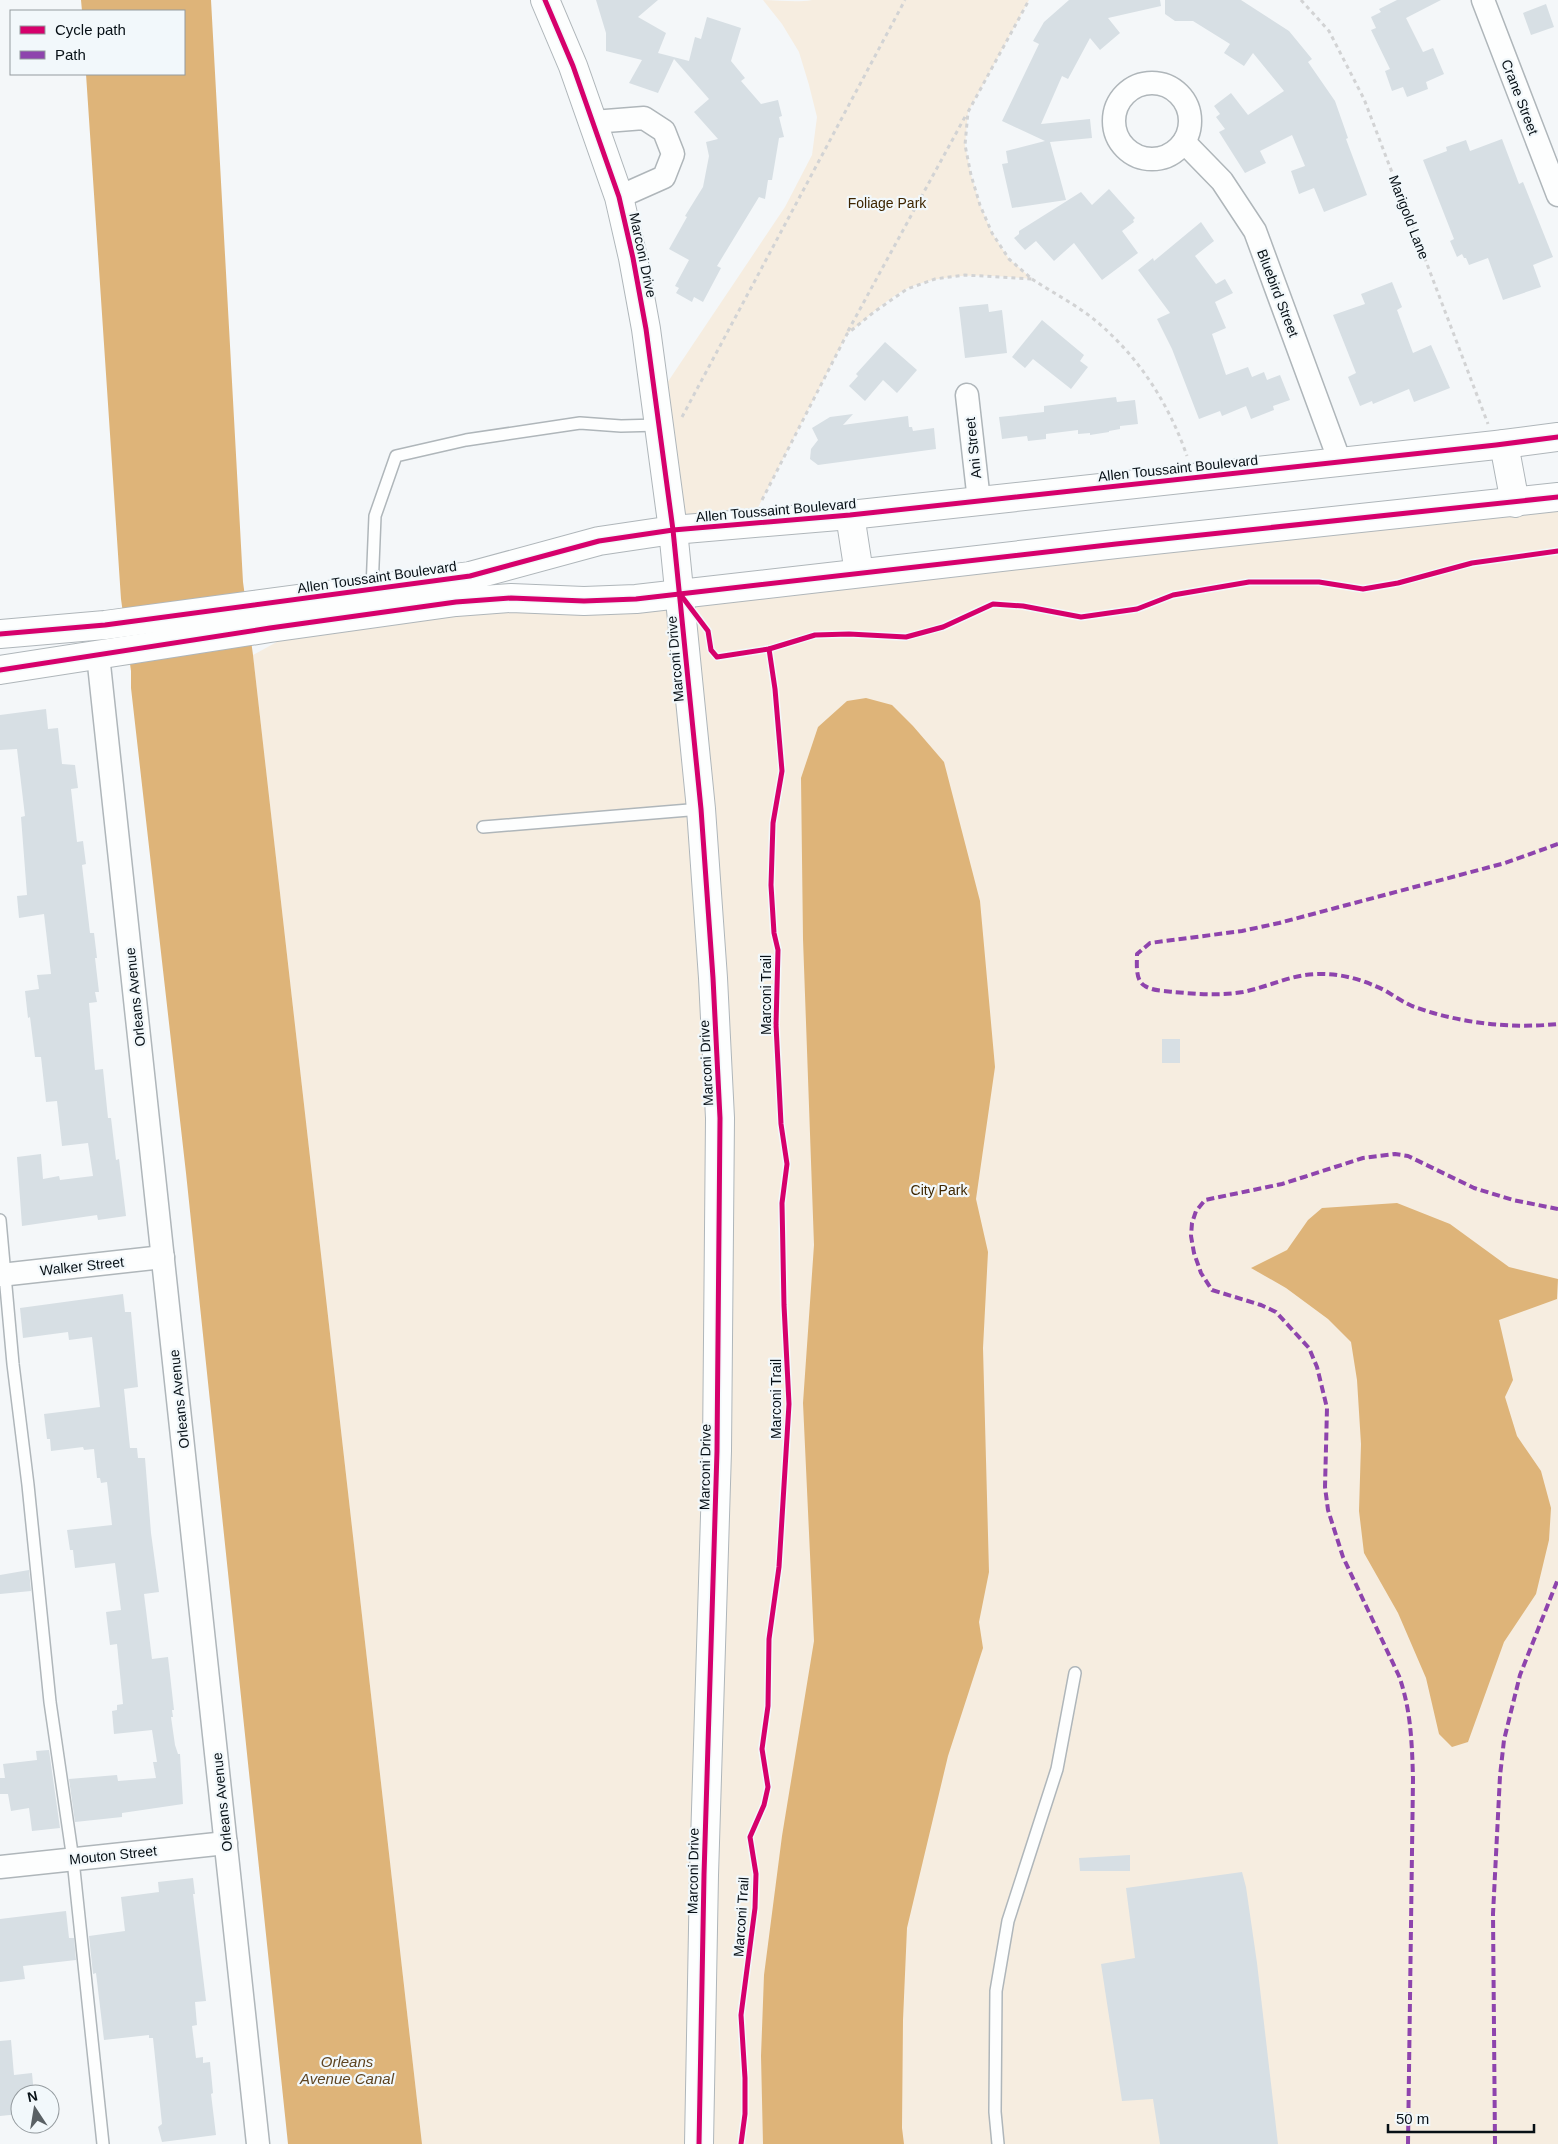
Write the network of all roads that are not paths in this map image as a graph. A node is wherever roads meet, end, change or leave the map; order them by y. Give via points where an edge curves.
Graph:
1 (545, 0) edge
2 (1483, 0) edge
3 (593, 122) junction
4 (1184, 142) dead end
5 (1558, 195) edge
6 (619, 197) junction
7 (967, 395) dead end
8 (669, 423) junction
9 (1558, 437) edge
10 (1500, 445) junction
11 (1340, 462) junction
12 (1558, 497) edge
13 (979, 501) junction
14 (1515, 503) junction
15 (850, 515) junction
16 (673, 530) junction
17 (859, 573) junction
18 (372, 589) junction
19 (680, 594) junction
20 (268, 616) junction
21 (0, 634) edge
22 (104, 654) junction
23 (0, 670) edge
24 (702, 809) junction
25 (483, 827) dead end
26 (0, 1220) edge
27 (163, 1257) junction
28 (3, 1274) edge
29 (1075, 1673) dead end
30 (226, 1843) junction
31 (72, 1860) junction
32 (0, 1867) edge
33 (103, 2144) edge
34 (258, 2144) edge
35 (700, 2144) edge
36 (998, 2144) edge

1 - 3 main road, Marconi Drive via 574,66
2 - 5 street, Crane Street
3 - 6 main road, Marconi Drive
3 - 6 street via 644,118 664,131 673,154 664,177
4 - 11 street, Bluebird Street via 1222,181 1255,231
6 - 8 main road, Marconi Drive
7 - 13 street, Ani Street
8 - 16 main road, Marconi Drive
8 - 18 lane via 621,426 580,423 466,440 396,456 375,516
9 - 10 main road, Allen Toussaint Boulevard
10 - 11 main road, Allen Toussaint Boulevard
10 - 14 main road
11 - 13 main road, Allen Toussaint Boulevard
12 - 14 main road, Allen Toussaint Boulevard
13 - 15 main road, Allen Toussaint Boulevard
14 - 17 main road, Allen Toussaint Boulevard
15 - 16 main road, Allen Toussaint Boulevard
15 - 17 main road
16 - 18 main road, Allen Toussaint Boulevard via 599,541 470,576
16 - 19 main road, Marconi Drive
17 - 19 main road, Allen Toussaint Boulevard
18 - 20 main road, Allen Toussaint Boulevard
19 - 20 main road, Allen Toussaint Boulevard via 627,600 512,598
19 - 24 main road, Marconi Drive
20 - 21 main road, Allen Toussaint Boulevard
20 - 22 main road, Allen Toussaint Boulevard
22 - 23 main road, Allen Toussaint Boulevard
22 - 27 street, Orleans Avenue
24 - 25 lane
24 - 35 main road, Marconi Drive via 720,1118 717,1451 704,1876
26 - 28 lane
27 - 28 street, Walker Street
27 - 30 street, Orleans Avenue
28 - 31 lane via 50,1702
29 - 36 lane via 1056,1768 1008,1921 996,1991
30 - 31 street, Mouton Street
30 - 34 street, Orleans Avenue
31 - 32 street, Mouton Street
31 - 33 lane

